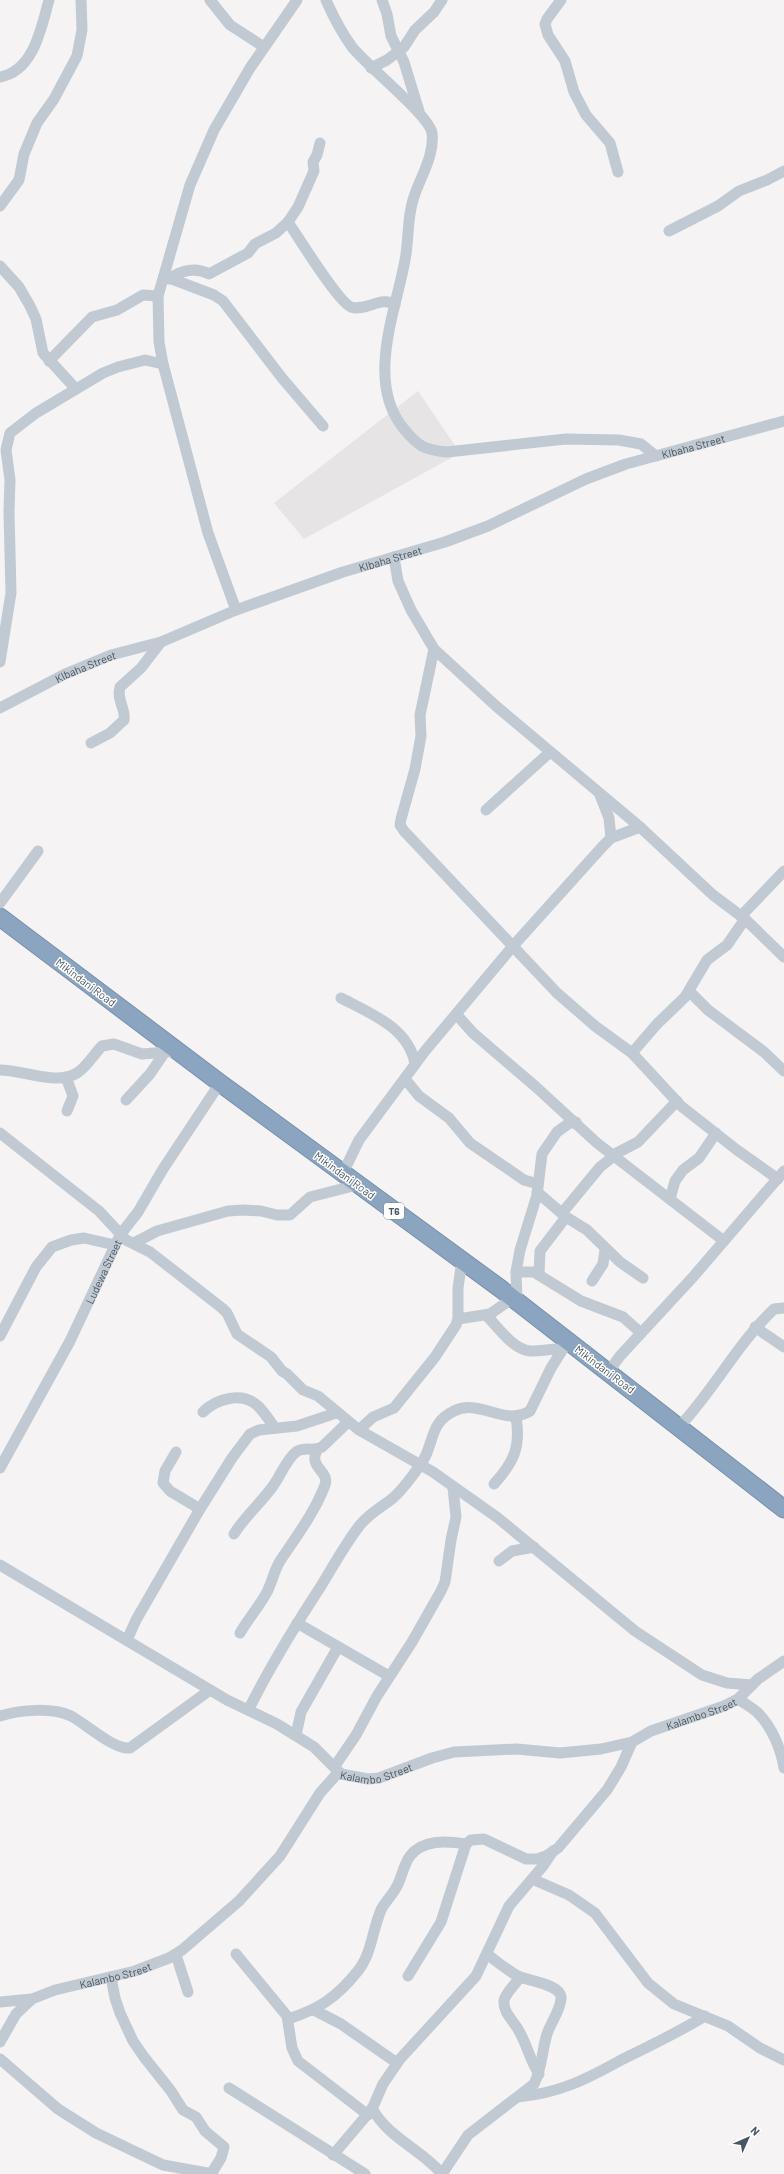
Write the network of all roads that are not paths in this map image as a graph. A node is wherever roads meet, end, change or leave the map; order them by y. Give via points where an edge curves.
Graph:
1 (50, 0) edge
2 (81, 0) edge
3 (210, 0) edge
4 (297, 0) edge
5 (326, 0) edge
6 (382, 0) edge
7 (442, 0) edge
8 (560, 0) edge
9 (264, 47) junction
10 (399, 51) junction
11 (371, 68) junction
12 (0, 77) edge
13 (420, 113) junction
14 (320, 143) dead end
15 (784, 170) edge
16 (618, 172) dead end
17 (0, 206) edge
18 (288, 222) junction
19 (669, 231) dead end
20 (0, 266) edge
21 (166, 278) junction
22 (158, 296) junction
23 (395, 305) junction
24 (49, 360) junction
25 (163, 364) junction
26 (75, 388) junction
27 (784, 421) edge
28 (324, 426) dead end
29 (3, 452) edge
30 (656, 456) junction
31 (394, 557) junction
32 (236, 610) junction
33 (161, 642) junction
34 (434, 649) junction
35 (0, 662) edge
36 (0, 708) edge
37 (91, 743) dead end
38 (549, 753) junction
39 (599, 792) junction
40 (486, 810) dead end
41 (640, 827) junction
42 (611, 838) junction
43 (38, 851) dead end
44 (784, 871) edge
45 (0, 902) edge
46 (0, 917) edge
47 (743, 917) junction
48 (513, 946) junction
49 (784, 957) edge
50 (689, 991) junction
51 (341, 998) dead end
52 (457, 1014) junction
53 (172, 1052) junction
54 (632, 1053) junction
55 (415, 1064) junction
56 (0, 1070) edge
57 (784, 1071) edge
58 (66, 1077) junction
59 (405, 1079) junction
60 (220, 1083) junction
61 (126, 1100) dead end
62 (677, 1101) junction
63 (67, 1111) dead end
64 (576, 1122) junction
65 (716, 1133) junction
66 (0, 1134) edge
67 (614, 1155) junction
68 (343, 1173) junction
69 (781, 1175) edge
70 (357, 1185) junction
71 (538, 1188) junction
72 (670, 1199) junction
73 (564, 1215) junction
74 (118, 1240) junction
75 (724, 1240) junction
76 (134, 1243) junction
77 (606, 1250) junction
78 (462, 1260) junction
79 (516, 1272) junction
80 (539, 1275) junction
81 (643, 1278) dead end
82 (592, 1281) dead end
83 (515, 1300) junction
84 (784, 1308) edge
85 (486, 1315) junction
86 (458, 1319) junction
87 (755, 1327) junction
88 (641, 1333) junction
89 (0, 1336) edge
90 (565, 1345) junction
91 (784, 1347) edge
92 (609, 1371) junction
93 (203, 1412) dead end
94 (336, 1413) junction
95 (516, 1417) junction
96 (348, 1422) junction
97 (680, 1427) junction
98 (275, 1428) junction
99 (359, 1430) junction
100 (316, 1450) junction
101 (176, 1452) dead end
102 (419, 1465) junction
103 (0, 1468) edge
104 (494, 1484) dead end
105 (453, 1488) junction
106 (200, 1509) junction
107 (784, 1509) edge
108 (234, 1534) dead end
109 (534, 1547) junction
110 (499, 1561) dead end
111 (0, 1565) edge
112 (297, 1623) junction
113 (240, 1633) dead end
114 (128, 1640) junction
115 (338, 1647) junction
116 (784, 1661) edge
117 (389, 1676) junction
118 (752, 1685) junction
119 (210, 1690) junction
120 (738, 1699) junction
121 (249, 1709) junction
122 (0, 1716) edge
123 (296, 1735) junction
124 (632, 1742) junction
125 (784, 1768) edge
126 (338, 1770) junction
127 (466, 1844) junction
128 (553, 1851) junction
129 (532, 1879) junction
130 (176, 1954) junction
131 (236, 1954) dead end
132 (488, 1954) junction
133 (408, 1976) dead end
134 (111, 1977) junction
135 (520, 1977) junction
136 (188, 1992) dead end
137 (32, 1999) junction
138 (0, 2002) edge
139 (314, 2010) junction
140 (705, 2016) junction
141 (288, 2019) junction
142 (0, 2042) edge
143 (0, 2059) edge
144 (784, 2060) edge
145 (397, 2063) junction
146 (539, 2074) junction
147 (229, 2088) dead end
148 (518, 2097) junction
149 (370, 2112) junction
150 (333, 2155) junction
151 (212, 2174) edge
152 (365, 2174) edge
153 (442, 2174) edge

1 - 12 street via 26,62 15,71
2 - 17 street via 82,30 77,56 54,99 37,123 24,154 19,180
3 - 9 street via 230,25
4 - 9 street
5 - 11 street via 352,47
6 - 10 street via 391,36
7 - 10 street
8 - 16 street via 545,24 548,35 565,61 574,92 586,114 610,143
9 - 21 street via 214,130 202,157 181,212
10 - 11 street
10 - 13 street
11 - 13 street
13 - 23 street via 430,128 432,142 412,202 406,259
14 - 18 street via 313,162 314,171 298,207
15 - 19 street via 739,191 718,206
18 - 21 street via 276,233 255,244 248,253 209,274 184,270
18 - 23 street via 328,282 347,304 360,308 385,301
20 - 24 street via 19,287 30,306 36,320 42,351
21 - 22 street
21 - 28 street via 214,295 223,301 282,378
22 - 24 street via 142,295 117,310 92,317
22 - 25 street via 159,342
23 - 30 street via 384,372 396,417 413,440 423,448 447,452 566,439 619,440 641,444
24 - 26 street
25 - 26 street via 145,360 118,367
25 - 32 street via 208,533
26 - 29 street via 13,429
27 - 30 street, KIbaha Street
29 - 35 street via 10,480 11,593
30 - 31 street, KIbaha Street via 586,479 488,526
31 - 32 street, KIbaha Street
31 - 34 street via 398,582
32 - 33 street, KIbaha Street
33 - 36 street, KIbaha Street via 111,655 71,671
33 - 37 street via 141,668 120,687 119,700 124,720 110,733
34 - 38 street
34 - 48 street via 420,715 421,736 415,769 400,825
38 - 39 street
38 - 40 street
39 - 41 street
39 - 42 street via 607,812
41 - 42 street
41 - 47 street via 714,895
42 - 48 street
43 - 45 street
44 - 47 street
46 - 53 highway, Mikindani Road / T6
47 - 49 street
47 - 50 street via 727,945 707,960
48 - 52 street
48 - 54 street via 577,1011
50 - 54 street
50 - 57 street via 714,1015 764,1052
51 - 55 street via 372,1013 392,1028 412,1050
52 - 55 street
52 - 64 street via 473,1033
53 - 58 street via 142,1054 114,1044 106,1044 80,1070
53 - 60 highway, Mikindani Road / T6
53 - 61 street
54 - 62 street
55 - 59 street
56 - 58 street via 26,1072 48,1078
58 - 63 street via 73,1096
59 - 68 street via 359,1140
59 - 71 street via 419,1096 452,1121 470,1143
60 - 68 highway, Mikindani Road / T6
60 - 74 street, Ludewa Street
62 - 65 street
62 - 67 street via 638,1142
64 - 67 street
64 - 71 street via 559,1130 542,1154
65 - 69 street via 737,1150
65 - 72 street via 699,1158 683,1170 675,1181
66 - 74 street via 99,1211
67 - 72 street
67 - 73 street via 600,1167
68 - 70 highway, Mikindani Road / T6
69 - 75 street
70 - 76 street via 310,1197 290,1215 233,1210 157,1232
70 - 78 highway, Mikindani Road / T6
71 - 73 street
71 - 79 street
72 - 75 street
73 - 77 street via 587,1230
73 - 80 street via 540,1251
74 - 76 street
74 - 89 street via 84,1238 70,1240 52,1248 36,1267
74 - 103 street, Ludewa Street via 70,1341
75 - 88 street
76 - 94 street via 150,1252 222,1308 241,1339 265,1353 303,1390 318,1396
77 - 81 street
77 - 82 street via 603,1264
78 - 83 highway, Mikindani Road / T6
78 - 86 street via 458,1288
79 - 80 street via 528,1271
79 - 83 street
80 - 88 street via 581,1301 623,1317
83 - 85 street
83 - 90 highway, Mikindani Road / T6
84 - 87 street via 774,1309
85 - 86 street
85 - 90 street via 522,1348 530,1351
86 - 99 street via 435,1357 394,1408 373,1417
87 - 91 street
87 - 97 street via 698,1407
88 - 92 street
90 - 92 highway, Mikindani Road / T6
90 - 95 street via 530,1411
92 - 97 highway, Mikindani Road / T6
93 - 98 street via 221,1399 239,1399 256,1405
94 - 96 street
94 - 98 street via 297,1426
95 - 102 street via 474,1407 454,1411 435,1428 426,1456
95 - 104 street via 518,1427 515,1457
96 - 99 street
96 - 100 street
97 - 107 highway, Mikindani Road / T6
98 - 106 street via 250,1434
99 - 102 street
100 - 108 street via 302,1449 290,1457 272,1487 250,1511
100 - 113 street via 314,1460 325,1476 326,1483 304,1525 279,1563 267,1592
101 - 106 street via 165,1471 163,1483 170,1491
102 - 105 street via 433,1472
102 - 112 street via 394,1497 360,1524
105 - 109 street via 498,1518
105 - 117 street via 457,1506 445,1582 412,1642
106 - 114 street via 136,1620
109 - 110 street via 512,1551
109 - 118 street via 557,1569 635,1631 702,1675 727,1683
111 - 114 street
112 - 115 street
112 - 121 street
114 - 119 street
115 - 117 street
115 - 123 street via 301,1712
116 - 118 street, Kalambo Street
117 - 126 street
118 - 120 street, Kalambo Street
119 - 121 street
119 - 122 street via 130,1748 112,1742 80,1722 59,1713 31,1712
120 - 124 street, Kalambo Street via 651,1731
120 - 125 street via 758,1713 766,1725 780,1749
121 - 123 street
123 - 126 street via 314,1747
124 - 126 street, Kalambo Street via 602,1749 560,1753 518,1749 454,1752 379,1778 368,1779
124 - 128 street via 607,1790
126 - 130 street, Kalambo Street via 273,1864 238,1901
127 - 128 street via 471,1840 484,1839 526,1858 537,1859
127 - 133 street via 441,1922
127 - 139 street via 427,1844 409,1857 397,1886 382,1908 370,1948 360,1968 339,1991
128 - 129 street
129 - 132 street via 509,1906
129 - 140 street via 569,1895 595,1913 648,1983 682,2009
130 - 134 street, Kalambo Street via 156,1964
130 - 136 street
131 - 141 street
132 - 135 street
132 - 145 street via 471,1982
134 - 137 street, Kalambo Street via 55,1990
134 - 151 street via 120,2013 140,2052 183,2110 196,2118 211,2137 224,2147
135 - 146 street via 505,1997 506,2012 519,2031 532,2064
135 - 146 street via 553,1988 561,1995 542,2050
137 - 138 street, Kalambo Street
137 - 142 street, Kalambo Street via 16,2014
139 - 141 street
139 - 145 street via 341,2024
140 - 144 street via 728,2026 760,2048
140 - 148 street via 670,2038 592,2077 543,2095
141 - 149 street via 292,2048 298,2061
143 - 151 street via 58,2109 96,2133 163,2165
145 - 149 street via 383,2084
146 - 148 street via 534,2084
147 - 150 street
148 - 153 street via 468,2135
149 - 150 street
149 - 153 street via 391,2132 424,2155
150 - 152 street

